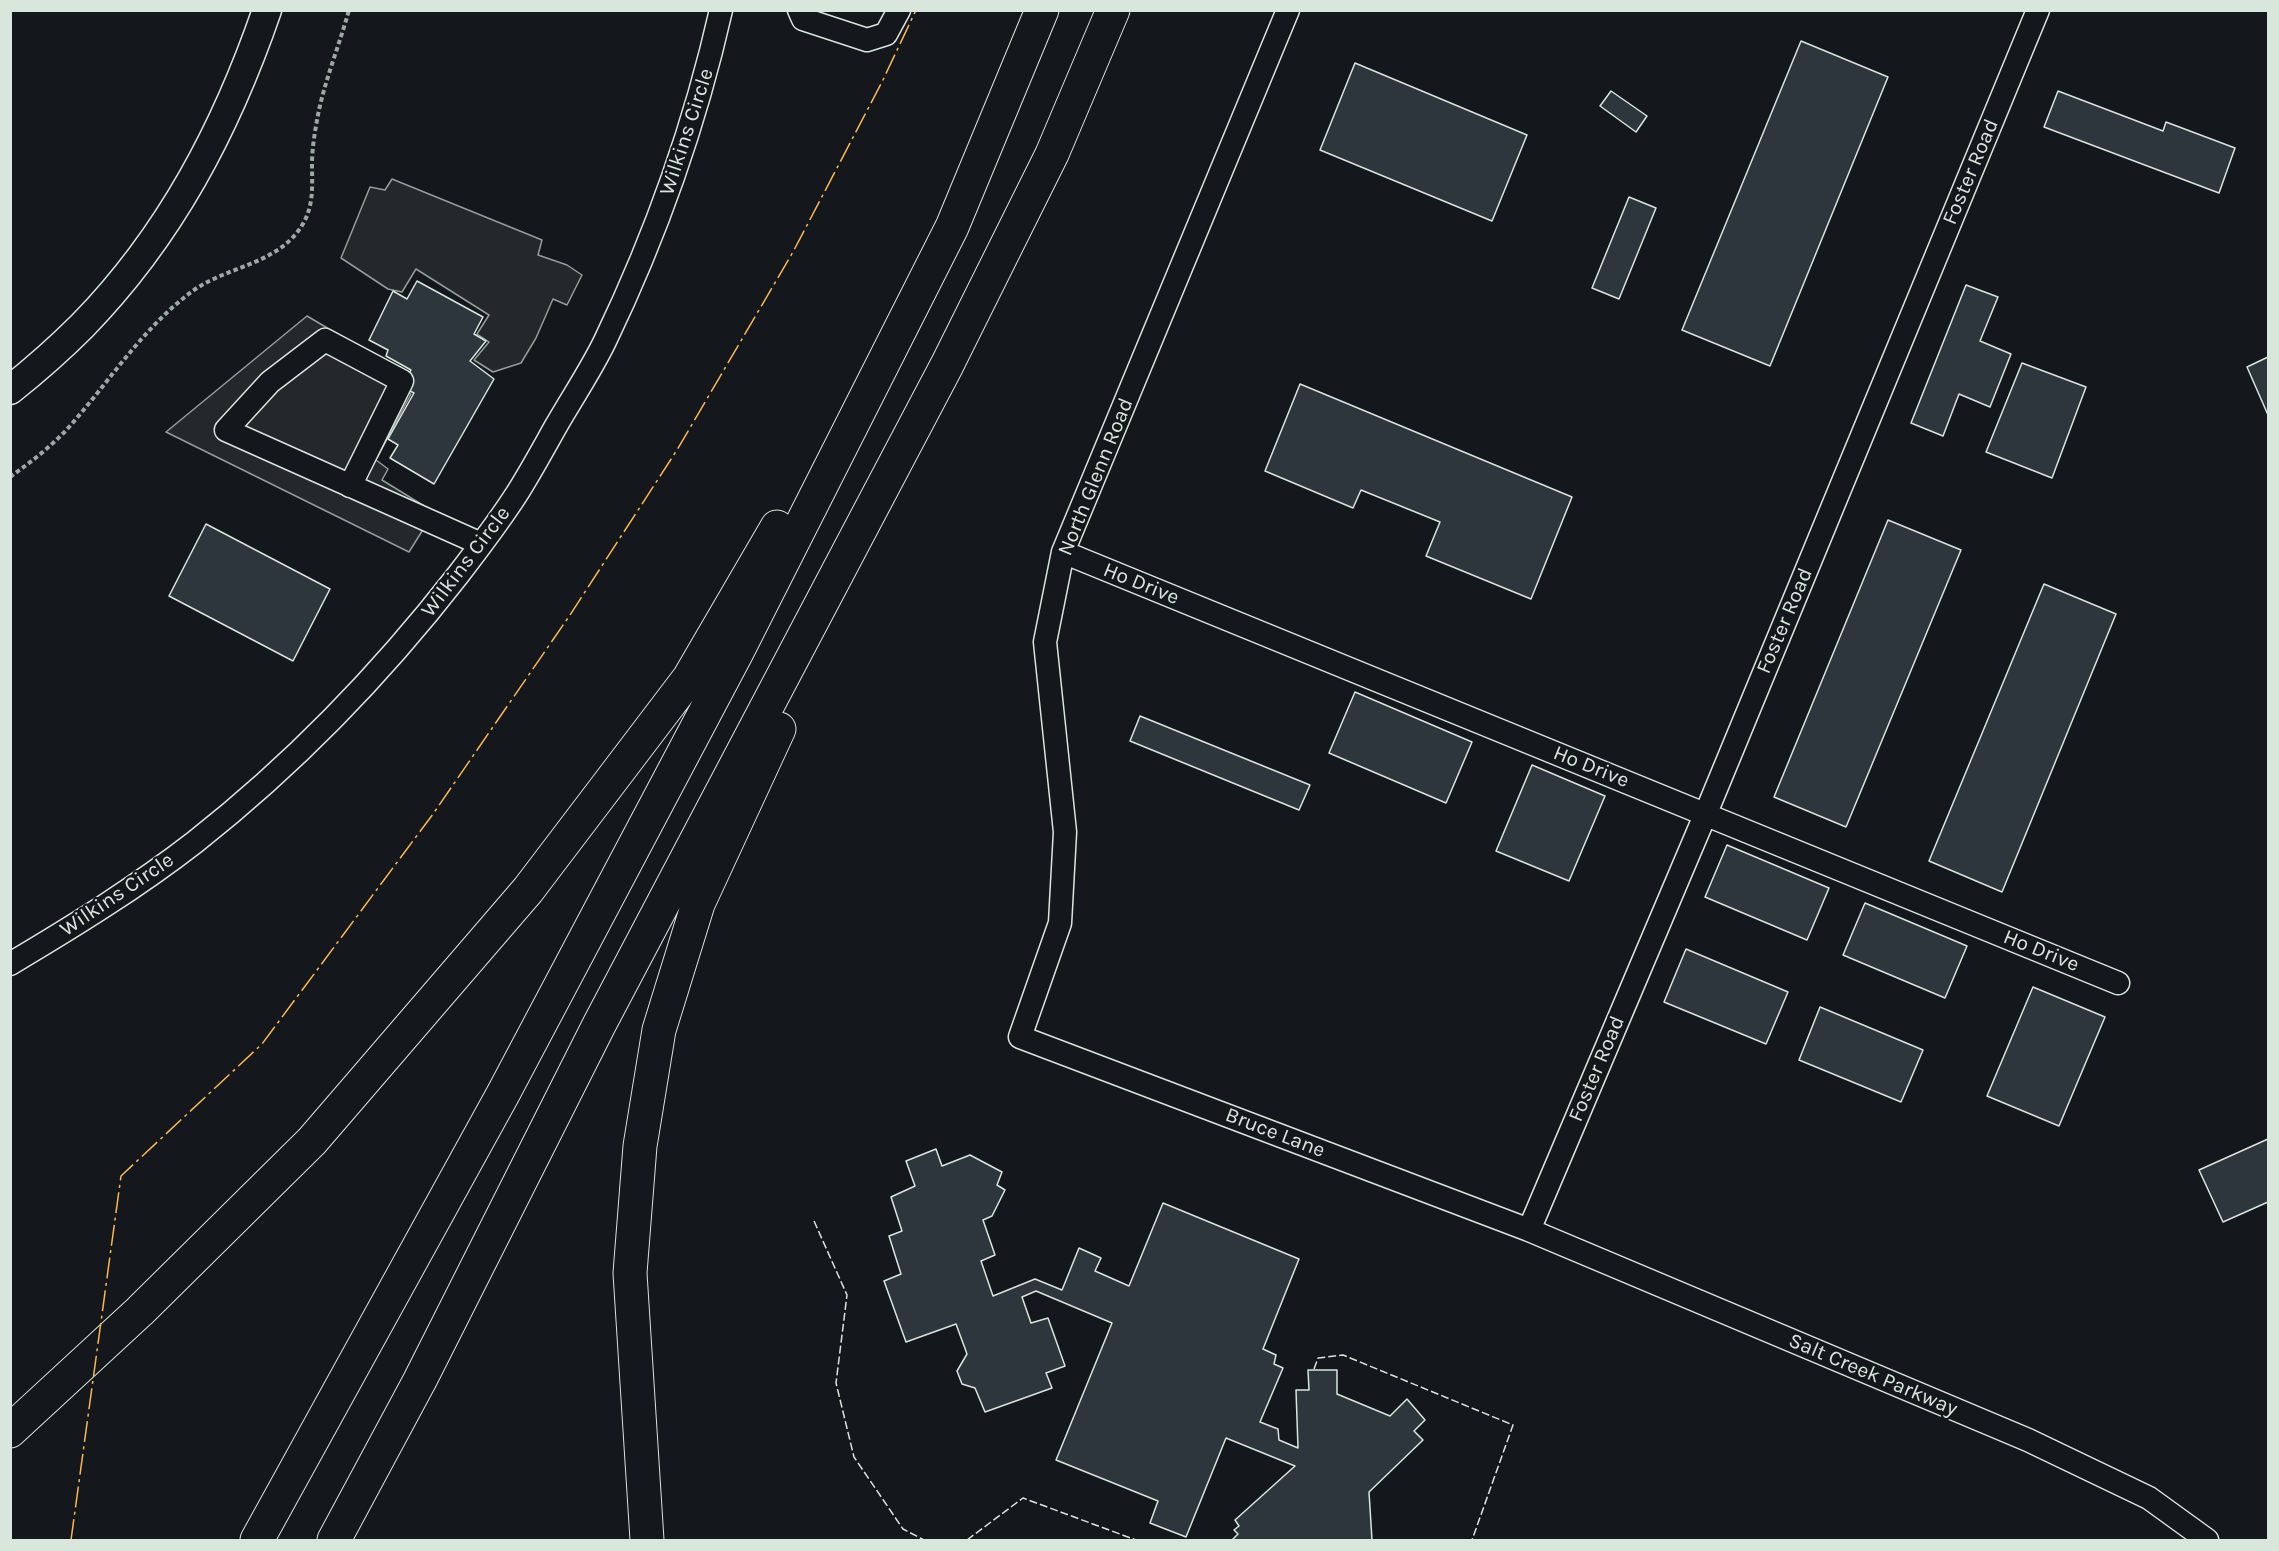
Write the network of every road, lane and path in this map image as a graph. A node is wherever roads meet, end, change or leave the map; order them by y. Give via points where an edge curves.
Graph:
1 (267, 10) edge
2 (350, 10) edge
3 (721, 10) edge
4 (799, 10) edge
5 (899, 10) edge
6 (1042, 10) edge
7 (1113, 10) edge
8 (1288, 10) edge
9 (2038, 10) edge
10 (952, 227) junction
11 (947, 365) junction
12 (10, 390) edge
13 (10, 477) edge
14 (351, 486) junction
15 (481, 544) junction
16 (1063, 552) junction
17 (1706, 813) junction
18 (10, 964) edge
19 (2118, 983) dead end
20 (1020, 1037) joint
21 (1529, 1230) junction
22 (10, 1431) edge
23 (257, 1540) edge
24 (334, 1540) edge
25 (647, 1540) edge
26 (2207, 1540) edge

1 - 12 main road via 224,122 169,219 84,324
2 - 13 path via 318,113 312,201 304,223 288,243 266,258 196,289 175,306 131,351 68,428
3 - 15 street, Wilkins Circle via 707,74 672,182 604,344 515,496
4 - 5 street via 803,19 867,40 886,34
6 - 10 highway
7 - 11 highway via 1052,154
8 - 16 street, North Glenn Road
9 - 17 street, Foster Road
10 - 22 highway via 689,678 528,890 312,1141 140,1311
10 - 23 highway via 737,652 519,1063
11 - 24 highway
11 - 25 highway via 698,904 658,1030 640,1146 630,1273
14 - 14 street via 226,430 270,382 325,340 402,381
14 - 15 street
15 - 18 street, Wilkins Circle via 417,627 357,695 242,804 133,886
16 - 17 street, Ho Drive
16 - 20 street, North Glenn Road via 1045,642 1065,832 1060,923
17 - 19 street, Ho Drive
17 - 21 street, Foster Road
20 - 21 street, Bruce Lane
21 - 26 street, Salt Creek Parkway via 2028,1440 2149,1498

